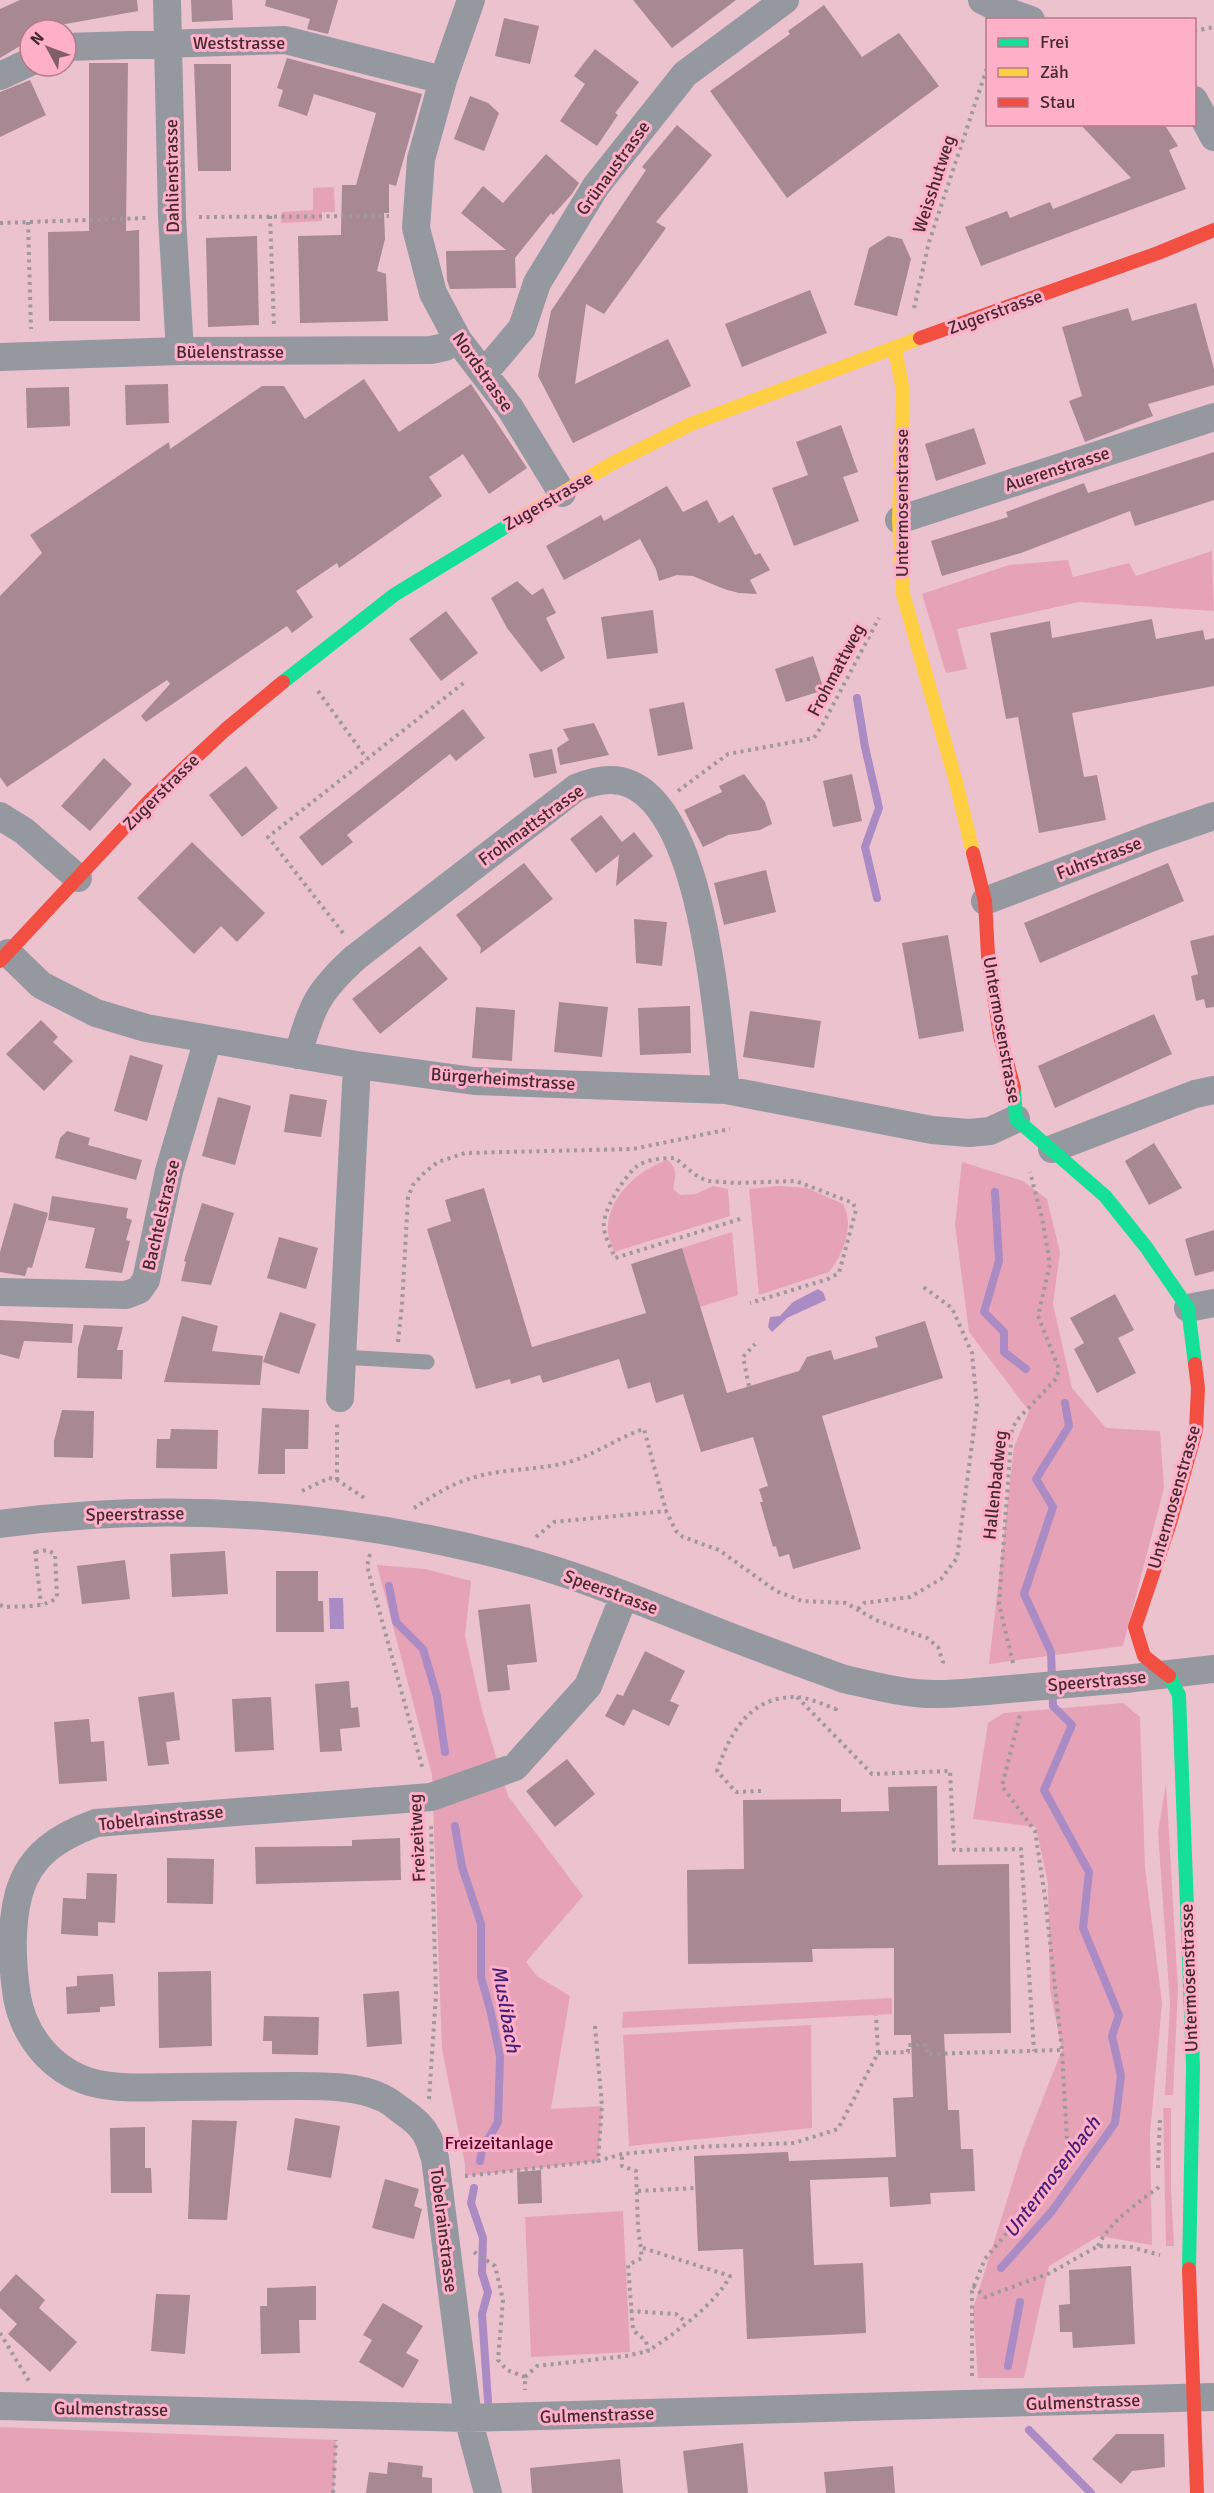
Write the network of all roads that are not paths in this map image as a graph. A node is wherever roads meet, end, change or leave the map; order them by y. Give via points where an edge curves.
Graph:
1 (167, 0) edge
2 (471, 0) edge
3 (785, 0) edge
4 (981, 0) edge
5 (1025, 18) edge
6 (169, 44) junction
7 (78, 46) edge
8 (18, 68) edge
9 (0, 76) edge
10 (443, 80) junction
11 (1196, 104) edge
12 (1214, 137) edge
13 (1214, 230) edge
14 (458, 340) junction
15 (895, 348) junction
16 (180, 351) junction
17 (0, 357) edge
18 (485, 372) junction
19 (1214, 417) edge
20 (562, 493) junction
21 (899, 520) junction
22 (0, 816) edge
23 (1214, 816) edge
24 (78, 878) junction
25 (985, 901) junction
26 (4, 957) edge
27 (208, 1039) junction
28 (298, 1055) junction
29 (357, 1065) junction
30 (726, 1090) junction
31 (1214, 1090) edge
32 (1016, 1119) junction
33 (1040, 1156) junction
34 (0, 1292) edge
35 (1201, 1306) edge
36 (342, 1357) junction
37 (427, 1362) dead end
38 (340, 1398) road end
39 (0, 1524) edge
40 (624, 1596) junction
41 (1214, 1669) edge
42 (1168, 1674) junction
43 (1203, 2062) edge
44 (1204, 2398) edge
45 (0, 2406) edge
46 (468, 2418) junction
47 (488, 2493) edge
48 (1197, 2493) edge

1 - 6 street, Dahlienstrasse
2 - 10 street, Nordstrasse
3 - 18 street, Grünaustrasse via 685,74 596,186 537,283 522,328
4 - 5 street
6 - 7 street, Weststrasse
6 - 10 street, Weststrasse via 285,40
6 - 16 street, Dahlienstrasse via 172,218
8 - 9 street
10 - 14 street, Nordstrasse via 421,159 416,228 433,292
11 - 12 street
13 - 15 street, Zugerstrasse
14 - 16 street, Büelenstrasse via 430,350
14 - 18 street, Nordstrasse
15 - 20 street, Zugerstrasse via 691,424
15 - 21 street, Untermosenstrasse via 903,391
16 - 17 street, Büelenstrasse
18 - 20 street, Nordstrasse
19 - 21 street, Auerenstrasse
20 - 24 street, Zugerstrasse via 394,595 300,667 151,799
21 - 25 street, Untermosenstrasse via 903,594
22 - 24 street via 24,831
23 - 25 street, Fuhrstrasse
24 - 26 street, Zugerstrasse
25 - 32 street, Untermosenstrasse via 988,955 1000,1036 1014,1082
26 - 27 street, Bürgerheimstrasse via 41,985 96,1013 146,1028
27 - 28 street, Bürgerheimstrasse
27 - 34 street, Bachtelstrasse via 169,1171 146,1280 139,1290 126,1295
28 - 29 street, Bürgerheimstrasse
28 - 30 street, Frohmattstrasse via 318,998 331,979 359,954 576,788 611,780 629,783 658,806 687,861 702,913
29 - 30 street, Bürgerheimstrasse via 474,1081
29 - 36 street
30 - 32 street, Bürgerheimstrasse via 932,1130 990,1131
31 - 33 street
32 - 33 street, Untermosenstrasse
33 - 35 street, Untermosenstrasse via 1105,1196
35 - 42 street, Untermosenstrasse via 1196,1430 1135,1627 1144,1656
36 - 37 lane
36 - 38 street
39 - 40 street, Speerstrasse via 96,1514 280,1516 406,1535 522,1560
40 - 42 street, Speerstrasse, bridge via 844,1679 891,1690 939,1694
40 - 46 street, Tobelrainstrasse via 588,1686 515,1767 431,1797 96,1823 68,1833 46,1850 29,1869 19,1893 13,1950 19,2006 38,2047 60,2067 90,2082 136,2088 323,2086 356,2090 383,2097 411,2117 427,2135 435,2158
41 - 42 street, Speerstrasse
42 - 43 street, Untermosenstrasse via 1179,1695
43 - 44 street, Untermosenstrasse via 1188,2251
44 - 46 street, Gulmenstrasse
44 - 48 street, Untermosenstrasse
45 - 46 street, Gulmenstrasse
46 - 47 street, Tobelrainstrasse

